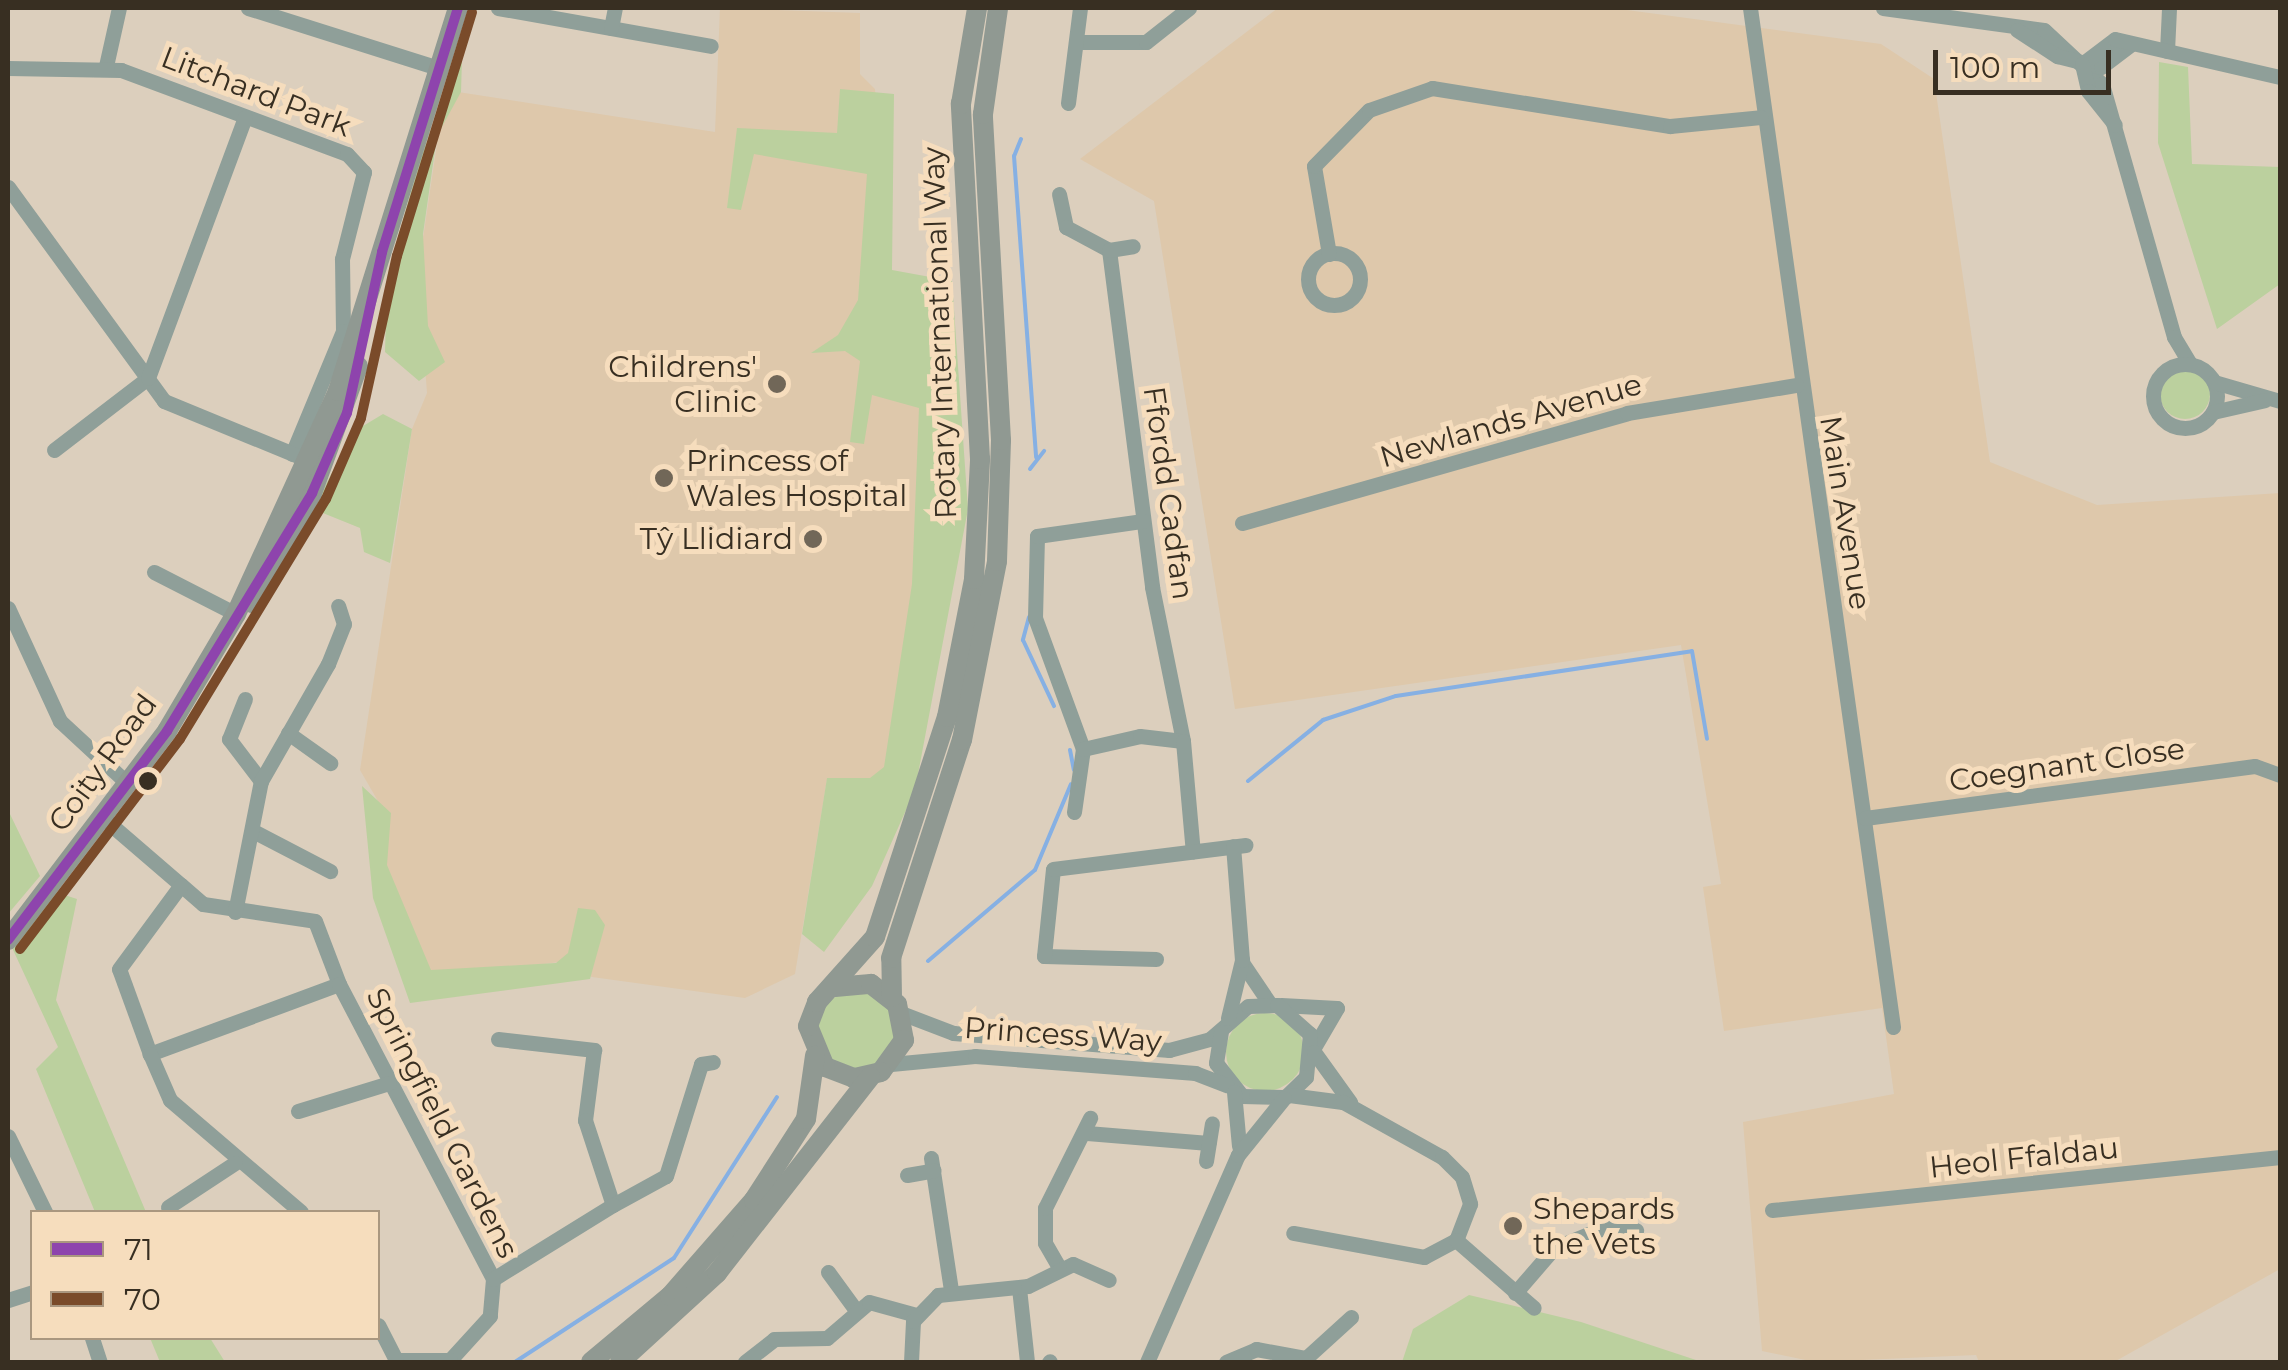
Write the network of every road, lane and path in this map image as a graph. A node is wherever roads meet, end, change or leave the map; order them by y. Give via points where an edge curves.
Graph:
1 (119, 8) edge
2 (248, 8) edge
3 (458, 8) edge
4 (498, 8) edge
5 (614, 8) edge
6 (977, 8) edge
7 (998, 8) edge
8 (1080, 8) edge
9 (1189, 8) edge
10 (1750, 8) edge
11 (1883, 8) edge
12 (2169, 8) edge
13 (611, 28) junction
14 (1076, 42) junction
15 (711, 46) dead end
16 (2167, 51) junction
17 (2082, 64) junction
18 (106, 66) junction
19 (8, 68) edge
20 (442, 68) junction
21 (2280, 77) edge
22 (1068, 103) dead end
23 (245, 117) junction
24 (1761, 117) junction
25 (8, 186) edge
26 (1059, 194) dead end
27 (1133, 246) dead end
28 (1109, 250) junction
29 (1329, 254) dead end
30 (2174, 337) junction
31 (2190, 364) junction
32 (2166, 371) junction
33 (148, 378) junction
34 (2214, 382) junction
35 (1797, 385) junction
36 (2275, 400) edge
37 (2212, 412) junction
38 (54, 450) dead end
39 (308, 459) junction
40 (1143, 521) junction
41 (1242, 523) dead end
42 (154, 572) dead end
43 (338, 606) dead end
44 (8, 608) edge
45 (236, 614) junction
46 (244, 698) dead end
47 (288, 733) junction
48 (1183, 741) junction
49 (1082, 749) junction
50 (330, 763) dead end
51 (2278, 772) edge
52 (261, 781) junction
53 (128, 783) junction
54 (1074, 812) dead end
55 (102, 817) junction
56 (1865, 818) junction
57 (253, 831) junction
58 (1194, 852) junction
59 (330, 871) dead end
60 (181, 886) junction
61 (235, 912) junction
62 (8, 940) edge
63 (1156, 959) dead end
64 (1242, 960) junction
65 (340, 984) junction
66 (834, 987) junction
67 (897, 1005) junction
68 (1274, 1005) junction
69 (1224, 1027) junction
70 (1893, 1027) dead end
71 (498, 1040) dead end
72 (1313, 1049) junction
73 (150, 1054) junction
74 (815, 1056) junction
75 (713, 1062) dead end
76 (891, 1064) junction
77 (870, 1076) junction
78 (390, 1082) junction
79 (1232, 1088) junction
80 (1286, 1096) junction
81 (1356, 1108) junction
82 (298, 1111) dead end
83 (1212, 1123) dead end
84 (8, 1136) edge
85 (1209, 1143) junction
86 (1238, 1155) junction
87 (12, 1156) edge
88 (2280, 1156) edge
89 (1206, 1161) dead end
90 (236, 1163) junction
91 (907, 1174) dead end
92 (1027, 1202) dead end
93 (614, 1205) junction
94 (168, 1207) dead end
95 (1044, 1208) junction
96 (44, 1210) edge
97 (298, 1210) edge
98 (1772, 1210) dead end
99 (1304, 1227) dead end
100 (1636, 1230) dead end
101 (1456, 1240) junction
102 (1108, 1258) dead end
103 (1060, 1269) junction
104 (828, 1272) dead end
105 (493, 1279) junction
106 (1019, 1288) junction
107 (952, 1290) junction
108 (1515, 1293) junction
109 (855, 1308) junction
110 (1534, 1308) dead end
111 (916, 1315) junction
112 (1343, 1320) dead end
113 (380, 1330) edge
114 (395, 1361) edge
115 (592, 1362) edge
116 (620, 1362) edge
117 (745, 1362) edge
118 (911, 1362) edge
119 (1027, 1362) edge
120 (1147, 1362) edge
121 (1226, 1362) edge

1 - 18 street
2 - 20 street
3 - 20 main road, Coity Road
4 - 13 street
5 - 13 street
6 - 66 main road, Rotary International Way via 961,104 980,459 974,579 918,812 869,950
7 - 67 main road, Rotary International Way via 982,114 1001,440 997,561 967,724 891,958
8 - 14 street
9 - 14 street via 1146,42
10 - 24 street, Main Avenue
11 - 17 street via 2044,30
12 - 16 street
13 - 15 street
14 - 22 street
16 - 17 street via 2131,44 2100,67
16 - 21 street
17 - 30 street via 2114,125
18 - 19 street, Litchard Park
18 - 23 street, Litchard Park
20 - 39 main road, Coity Road via 382,252 350,399
23 - 33 street
23 - 39 street, Litchard Park via 347,154 366,182 342,259 343,332
24 - 29 street via 1670,126 1432,88 1368,110 1314,166
24 - 35 street, Main Avenue
25 - 33 street
26 - 28 street via 1066,227
27 - 28 street
28 - 40 street, Ffordd Cadfan
30 - 31 street
30 - 32 street
31 - 32 street
31 - 34 street
32 - 37 street via 2154,394 2166,421 2186,428
33 - 38 street
33 - 39 street via 177,410
34 - 36 street
34 - 37 street
35 - 41 street, Newlands Avenue via 1627,413
35 - 56 street, Main Avenue
36 - 37 street
39 - 45 main road, Coity Road via 252,603
40 - 48 street, Ffordd Cadfan
40 - 49 street via 1037,536 1035,618
42 - 45 street
43 - 47 street via 344,624 333,652
44 - 53 street via 60,721
45 - 53 main road, Coity Road
46 - 52 street via 229,739
47 - 50 street
47 - 52 street
48 - 49 street via 1140,736
48 - 58 street, Ffordd Cadfan
49 - 54 street
51 - 56 street, Coegnant Close
52 - 57 street
53 - 55 main road, Coity Road
55 - 60 street
55 - 62 main road, Coity Road
56 - 70 street, Main Avenue
57 - 59 street
57 - 61 street
58 - 63 street via 1054,869 1044,956
58 - 64 street via 1240,845
60 - 61 street via 202,904
60 - 73 street via 120,968
61 - 65 street, Springfield Gardens via 315,921
64 - 68 street
64 - 69 street
65 - 73 street
65 - 78 street, Springfield Gardens
66 - 67 main road via 859,982
66 - 74 main road via 811,1013
67 - 69 street, Princess Way via 953,1034 1170,1050
67 - 76 main road via 904,1040
68 - 69 street, Princess Way
68 - 72 street via 1302,1021
68 - 72 street via 1337,1008
69 - 79 street via 1216,1063
71 - 93 street via 594,1050 585,1120
72 - 80 street via 1306,1077
72 - 81 street
73 - 90 street via 170,1100
74 - 77 main road via 839,1075
74 - 115 main road via 806,1119 754,1200 670,1296
75 - 93 street via 701,1064 666,1176
76 - 77 main road
76 - 79 street, Princess Way via 925,1054 990,1057 1195,1073
77 - 116 main road via 717,1274
78 - 82 street
78 - 105 street, Springfield Gardens
79 - 80 street, Princess Way via 1255,1100
79 - 86 street via 1243,1118
80 - 81 street, Princess Way
80 - 86 street
81 - 101 street via 1457,1169 1470,1204
83 - 85 street
84 - 87 street
85 - 89 street
85 - 95 street via 1088,1126
86 - 120 street
87 - 96 street
88 - 98 street, Heol Ffaldau
90 - 94 street
90 - 97 street
91 - 107 street via 932,1164
92 - 95 street
93 - 105 street
95 - 103 street via 1045,1244
99 - 101 street via 1415,1258
100 - 108 street via 1613,1224 1554,1248
101 - 108 street
102 - 103 street via 1103,1276
103 - 106 street
104 - 109 street
105 - 114 street, Springfield Gardens via 490,1316 450,1360
106 - 107 street
106 - 119 street
107 - 111 street
108 - 110 street
109 - 111 street via 882,1300
109 - 117 street via 827,1338 774,1340
111 - 118 street
112 - 121 street via 1306,1358 1256,1348
113 - 114 street, Springfield Gardens

